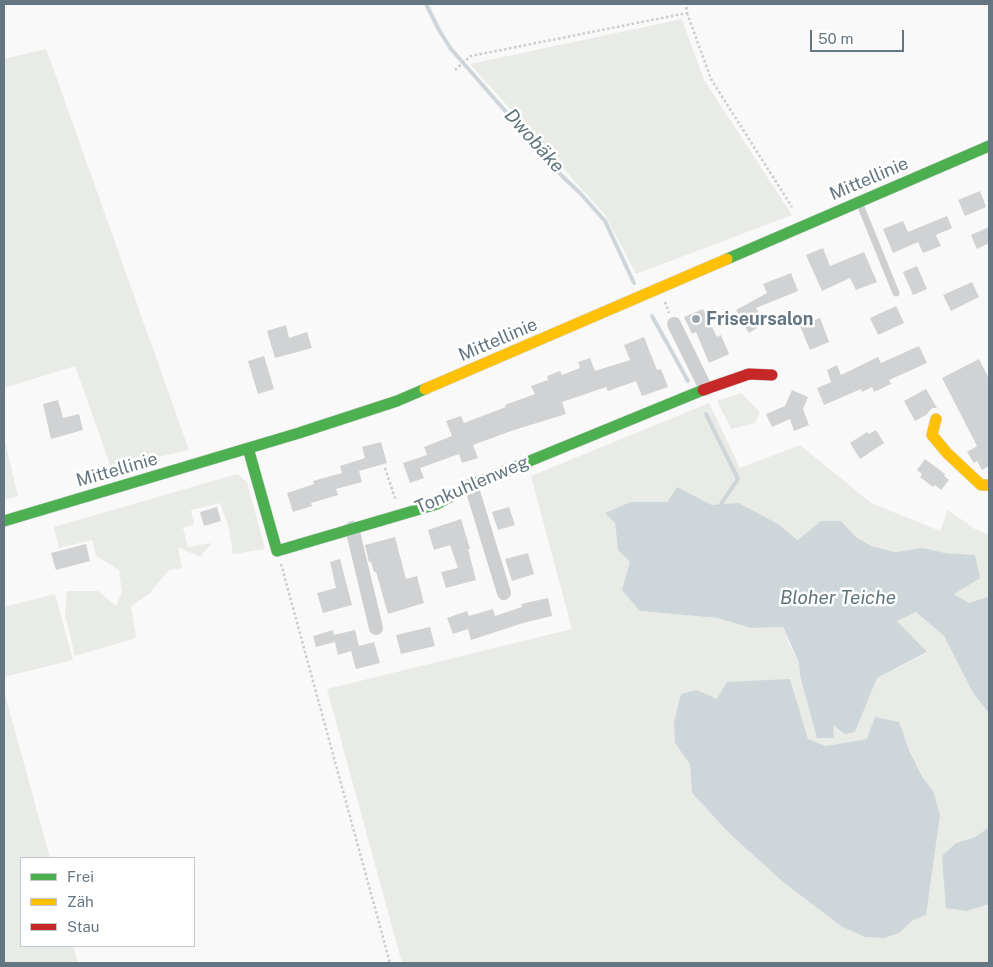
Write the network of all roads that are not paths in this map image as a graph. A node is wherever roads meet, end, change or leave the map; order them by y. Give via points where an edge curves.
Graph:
1 (989, 146) edge
2 (859, 202) junction
3 (896, 293) dead end
4 (674, 324) dead end
5 (772, 375) dead end
6 (706, 389) junction
7 (936, 419) dead end
8 (248, 448) junction
9 (989, 484) edge
10 (471, 485) junction
11 (4, 521) edge
12 (352, 528) junction
13 (504, 593) dead end
14 (376, 628) dead end

1 - 2 street, Mittellinie
2 - 3 lane
2 - 8 street, Mittellinie via 397,401
4 - 6 street
5 - 6 street, Tonkuhlenweg via 749,374
6 - 10 street, Tonkuhlenweg
7 - 9 street via 932,435 981,485
8 - 11 street, Mittellinie
8 - 12 street, Tonkuhlenweg via 277,551
10 - 12 street, Tonkuhlenweg via 437,504
10 - 13 street
12 - 14 street

